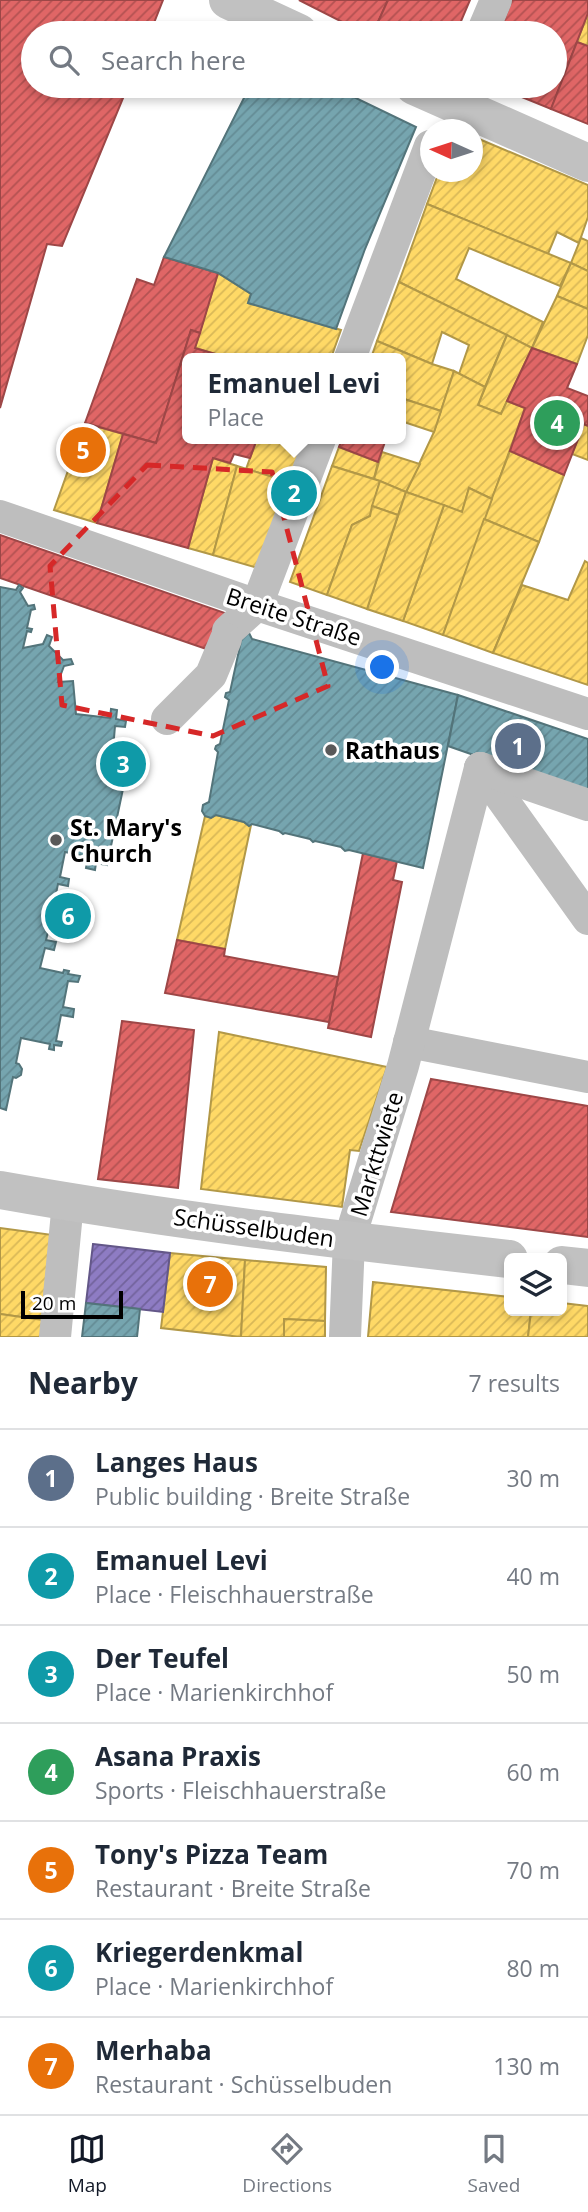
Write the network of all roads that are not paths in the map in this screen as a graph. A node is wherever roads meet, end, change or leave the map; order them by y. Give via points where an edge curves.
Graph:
1 (228, 0) edge
2 (496, 0) edge
3 (273, 21) edge
4 (487, 21) edge
5 (439, 100) edge
6 (588, 163) edge
7 (420, 172) edge
8 (352, 353) edge
9 (318, 444) edge
10 (0, 516) edge
11 (257, 605) junction
12 (588, 714) edge
13 (167, 719) dead end
14 (480, 768) junction
15 (588, 805) edge
16 (588, 919) edge
17 (406, 1054) junction
18 (588, 1077) edge
19 (0, 1190) edge
20 (68, 1202) junction
21 (349, 1241) junction
22 (504, 1258) edge
23 (567, 1266) edge
24 (588, 1268) edge
25 (55, 1337) edge
26 (345, 1337) edge

1 - 3 street
2 - 4 street
5 - 6 street
7 - 8 street
9 - 11 street
10 - 11 street, Breite Straße
11 - 12 street, Breite Straße
11 - 13 street via 227,635 211,675
14 - 15 street
14 - 16 street
14 - 17 street, Markttwiete
17 - 18 street
17 - 21 street, Markttwiete
19 - 20 street, Schüsselbuden
20 - 21 street, Schüsselbuden
20 - 25 street
21 - 22 street, Schüsselbuden
21 - 26 street, Markttwiete
23 - 24 street

